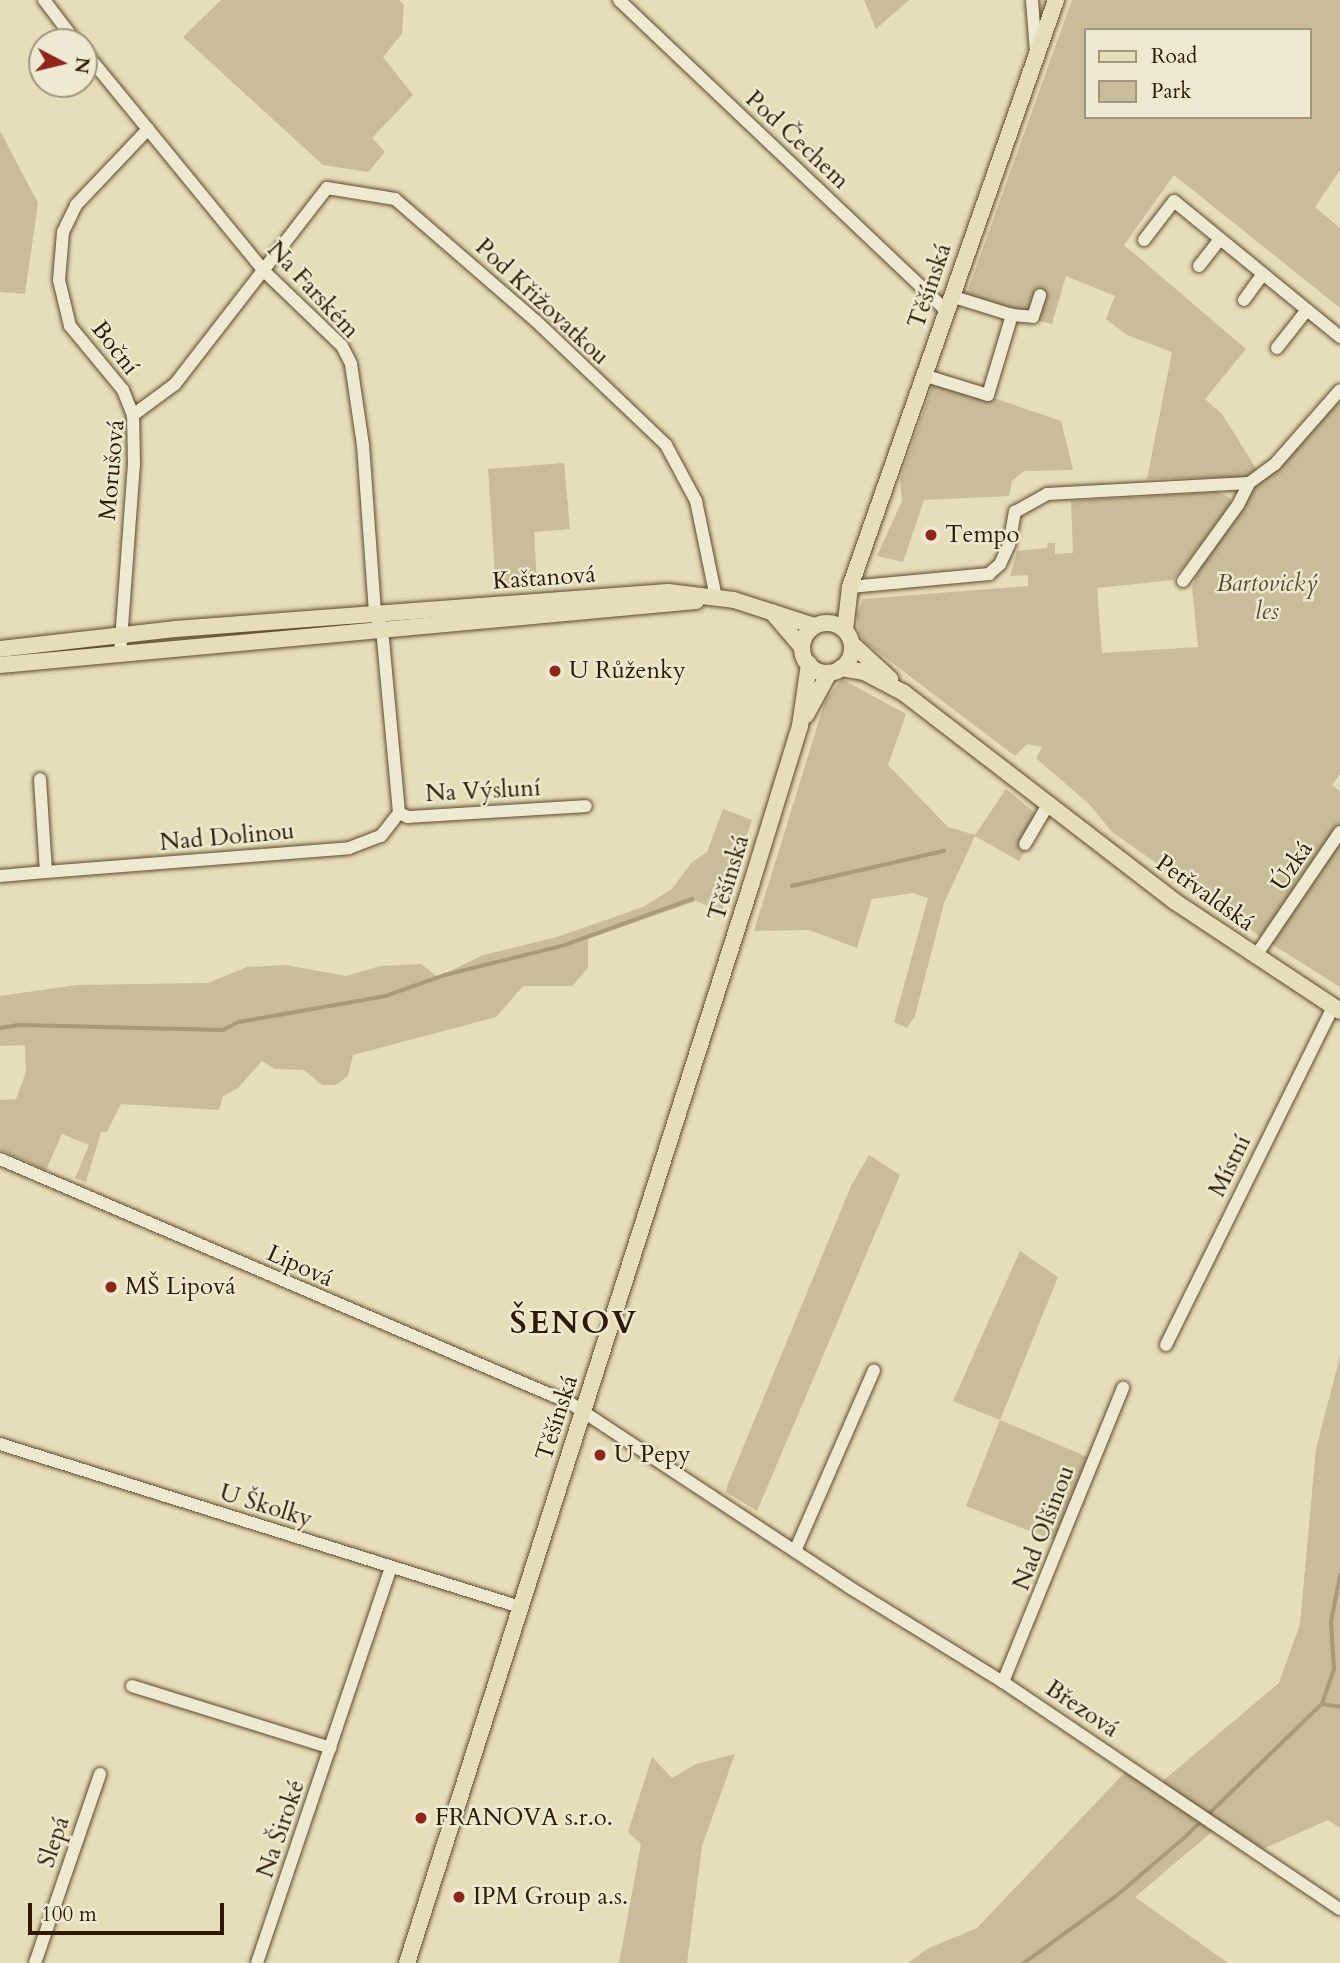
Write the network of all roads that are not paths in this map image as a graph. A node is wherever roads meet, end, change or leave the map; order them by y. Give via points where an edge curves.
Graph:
1 (619, 0) edge
2 (1032, 0) edge
3 (1056, 0) edge
4 (50, 3) edge
5 (67, 28) edge
6 (1036, 57) junction
7 (98, 68) edge
8 (148, 129) junction
9 (1220, 239) junction
10 (1144, 240) dead end
11 (1199, 266) dead end
12 (265, 272) junction
13 (1263, 274) junction
14 (1040, 295) dead end
15 (1244, 300) dead end
16 (948, 303) junction
17 (1307, 310) junction
18 (1012, 315) junction
19 (1340, 337) edge
20 (1277, 348) dead end
21 (923, 375) junction
22 (1340, 390) edge
23 (133, 415) junction
24 (1249, 483) junction
25 (1183, 581) dead end
26 (850, 587) junction
27 (716, 598) junction
28 (770, 611) junction
29 (379, 621) junction
30 (820, 624) junction
31 (848, 637) junction
32 (119, 646) junction
33 (802, 647) junction
34 (0, 649) edge
35 (809, 664) junction
36 (0, 665) edge
37 (835, 670) junction
38 (904, 694) junction
39 (800, 726) junction
40 (40, 779) dead end
41 (1049, 803) junction
42 (586, 806) dead end
43 (399, 813) junction
44 (1340, 832) edge
45 (1025, 844) dead end
46 (46, 872) junction
47 (0, 876) edge
48 (1255, 957) junction
49 (1336, 1009) edge
50 (0, 1159) edge
51 (1166, 1345) dead end
52 (874, 1370) dead end
53 (1123, 1388) dead end
54 (583, 1410) junction
55 (0, 1444) edge
56 (795, 1551) junction
57 (390, 1567) junction
58 (520, 1607) junction
59 (1003, 1682) junction
60 (132, 1686) dead end
61 (331, 1748) junction
62 (100, 1774) dead end
63 (1340, 1909) edge
64 (35, 1963) edge
65 (257, 1963) edge
66 (407, 1963) edge

1 - 16 street, Pod Čechem
2 - 6 street
3 - 6 main road, Těšínská
4 - 5 street
6 - 16 main road, Těšínská
7 - 8 street, Na Farském
8 - 12 street, Na Farském
8 - 23 street, Boční via 76,205 63,232 59,280 70,326 123,390
9 - 10 street via 1174,201
9 - 11 street
9 - 13 street
12 - 23 street, Morušová via 175,384
12 - 27 street, Pod Křižovatkou via 327,188 395,199 536,321 666,445 696,501
12 - 29 street, Na Farském via 342,346 351,365
13 - 15 street
13 - 17 street
14 - 18 street via 1033,317
16 - 18 street
16 - 21 main road, Těšínská
17 - 19 street
17 - 20 street
18 - 21 street via 988,396
21 - 26 main road, Těšínská
22 - 24 street via 1275,464
23 - 32 street, Morušová via 134,464
24 - 25 street
24 - 26 street via 1047,494 1014,512 1009,545 1000,564 989,573
26 - 30 main road, Těšínská
26 - 31 main road, Těšínská
27 - 28 main road, Kaštanová
27 - 29 main road, Kaštanová via 646,593
28 - 30 main road, Kaštanová
28 - 33 main road
29 - 32 main road, Kaštanová via 175,629
29 - 43 street, Na Výsluní
30 - 31 main road
30 - 33 main road
31 - 37 main road via 850,658
31 - 38 main road, Petřvaldská
32 - 34 main road, Kaštanová
32 - 36 main road, Kaštanová
33 - 35 main road
35 - 37 main road
35 - 39 main road, Těšínská
37 - 38 main road, Petřvaldská via 864,672
37 - 39 main road, Těšínská
38 - 41 main road, Petřvaldská
39 - 54 main road, Těšínská
40 - 46 street
41 - 45 street
41 - 48 main road, Petřvaldská
42 - 43 street, Na Výsluní via 408,817
43 - 46 street, Nad Dolinou via 381,836 349,848
44 - 48 street, Úzká
46 - 47 street, Nad Dolinou
48 - 49 main road, Petřvaldská
49 - 51 street, Místní
50 - 54 street, Lipová
52 - 56 street
53 - 59 street, Nad Olšinou
54 - 56 street, Březová
54 - 58 main road, Těšínská
55 - 57 street, U Školky
56 - 59 street, Březová
57 - 58 street, U Školky
57 - 61 street, Na Široké
58 - 66 main road, Těšínská
59 - 63 street, Březová
60 - 61 street
61 - 65 street, Na Široké
62 - 64 street, Slepá

